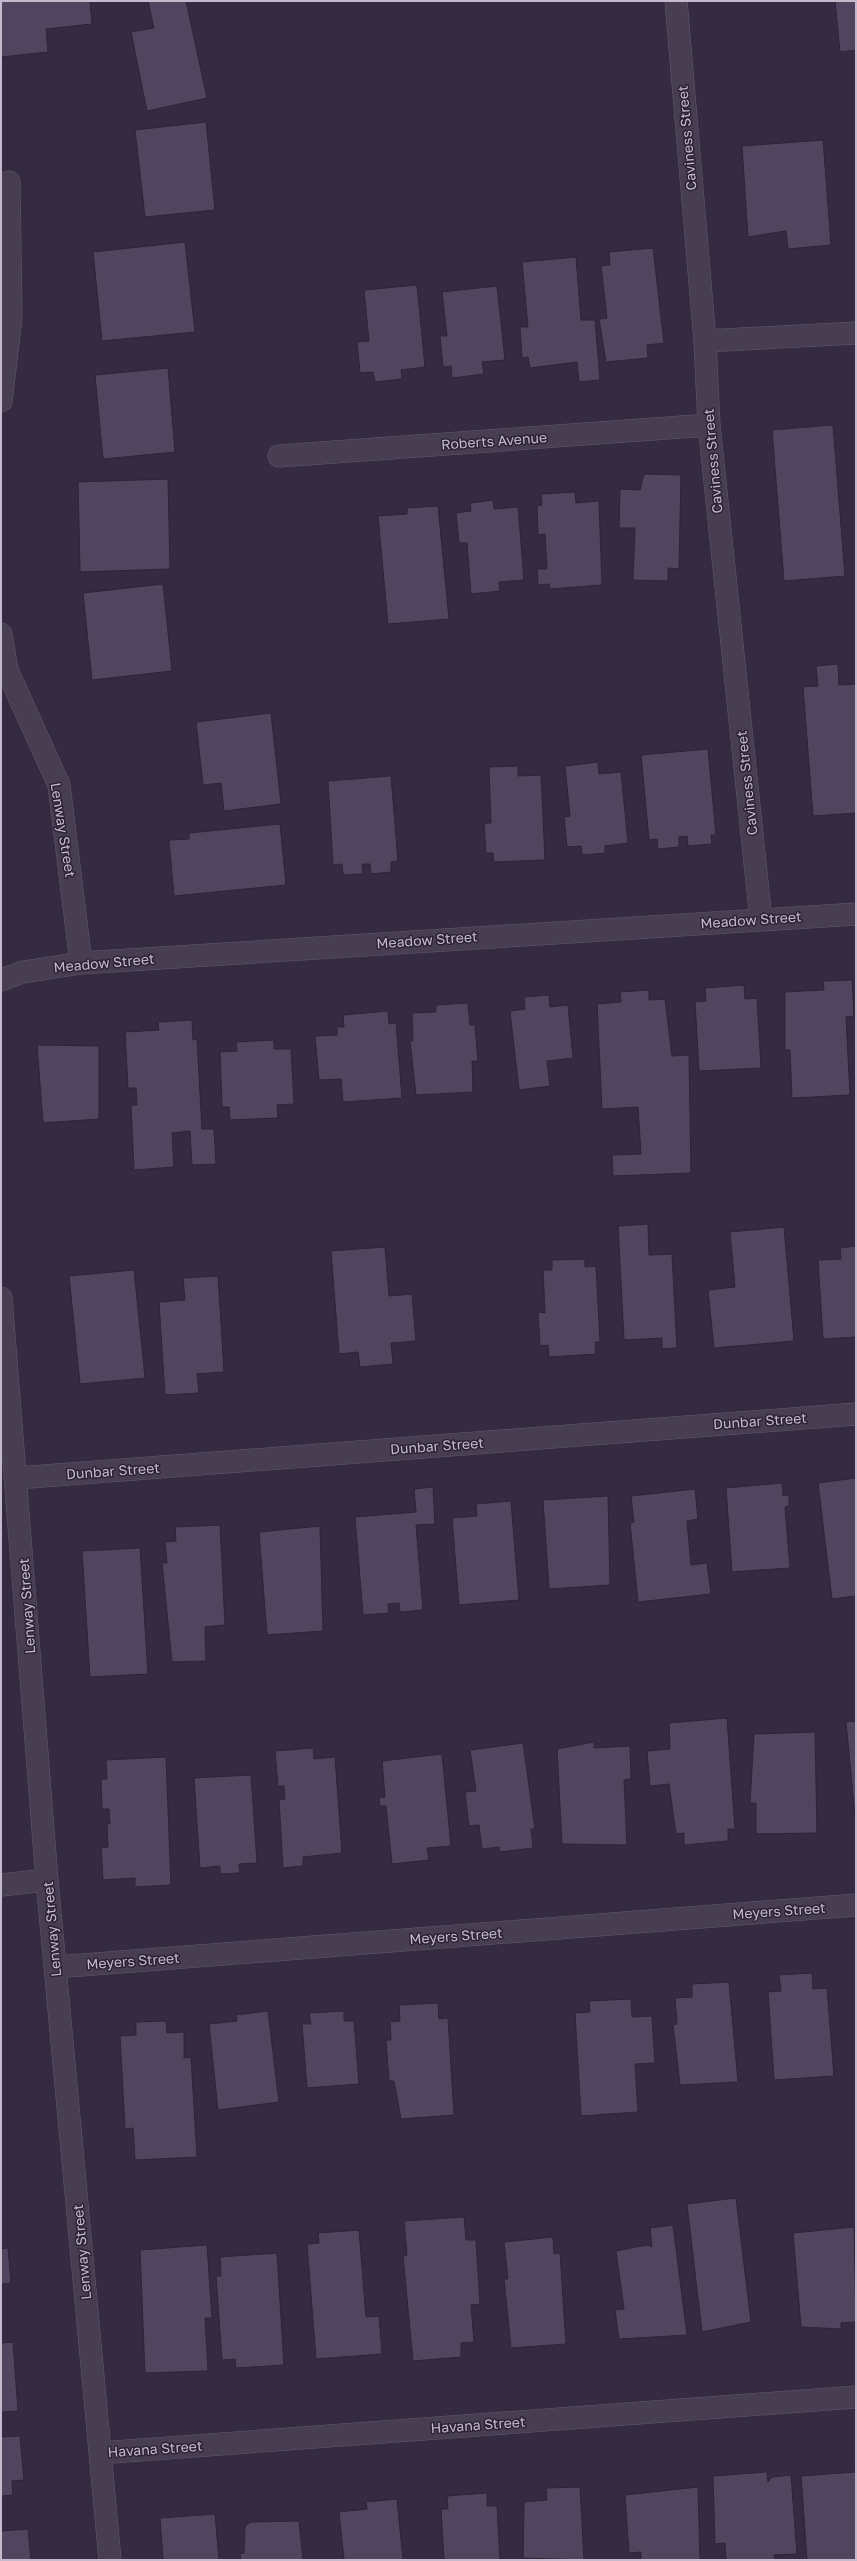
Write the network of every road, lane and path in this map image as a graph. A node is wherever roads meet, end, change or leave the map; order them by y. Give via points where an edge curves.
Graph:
1 (676, 1) edge
2 (9, 182) dead end
3 (856, 333) edge
4 (705, 342) junction
5 (1, 401) edge
6 (709, 425) junction
7 (280, 456) dead end
8 (1, 634) edge
9 (856, 914) edge
10 (761, 920) junction
11 (81, 963) junction
12 (1, 980) edge
13 (1, 1298) edge
14 (856, 1414) edge
15 (17, 1478) junction
16 (47, 1880) junction
17 (1, 1885) edge
18 (856, 1905) edge
19 (56, 1967) junction
20 (856, 2397) edge
21 (100, 2453) junction
22 (110, 2560) edge

1 - 4 street, Caviness Street
2 - 5 street via 11,318
3 - 4 street
4 - 6 street, Caviness Street
6 - 7 street, Roberts Avenue
6 - 10 street, Caviness Street
8 - 11 street, Lenway Street via 8,670 58,785
9 - 10 street, Meadow Street
10 - 11 street, Meadow Street
11 - 12 street, Meadow Street via 23,972
13 - 15 street, Lenway Street
14 - 15 street, Dunbar Street
15 - 16 street, Lenway Street
16 - 17 street
16 - 19 street, Lenway Street
18 - 19 street, Meyers Street
19 - 21 street, Lenway Street
20 - 21 street, Havana Street
21 - 22 street, Lenway Street

